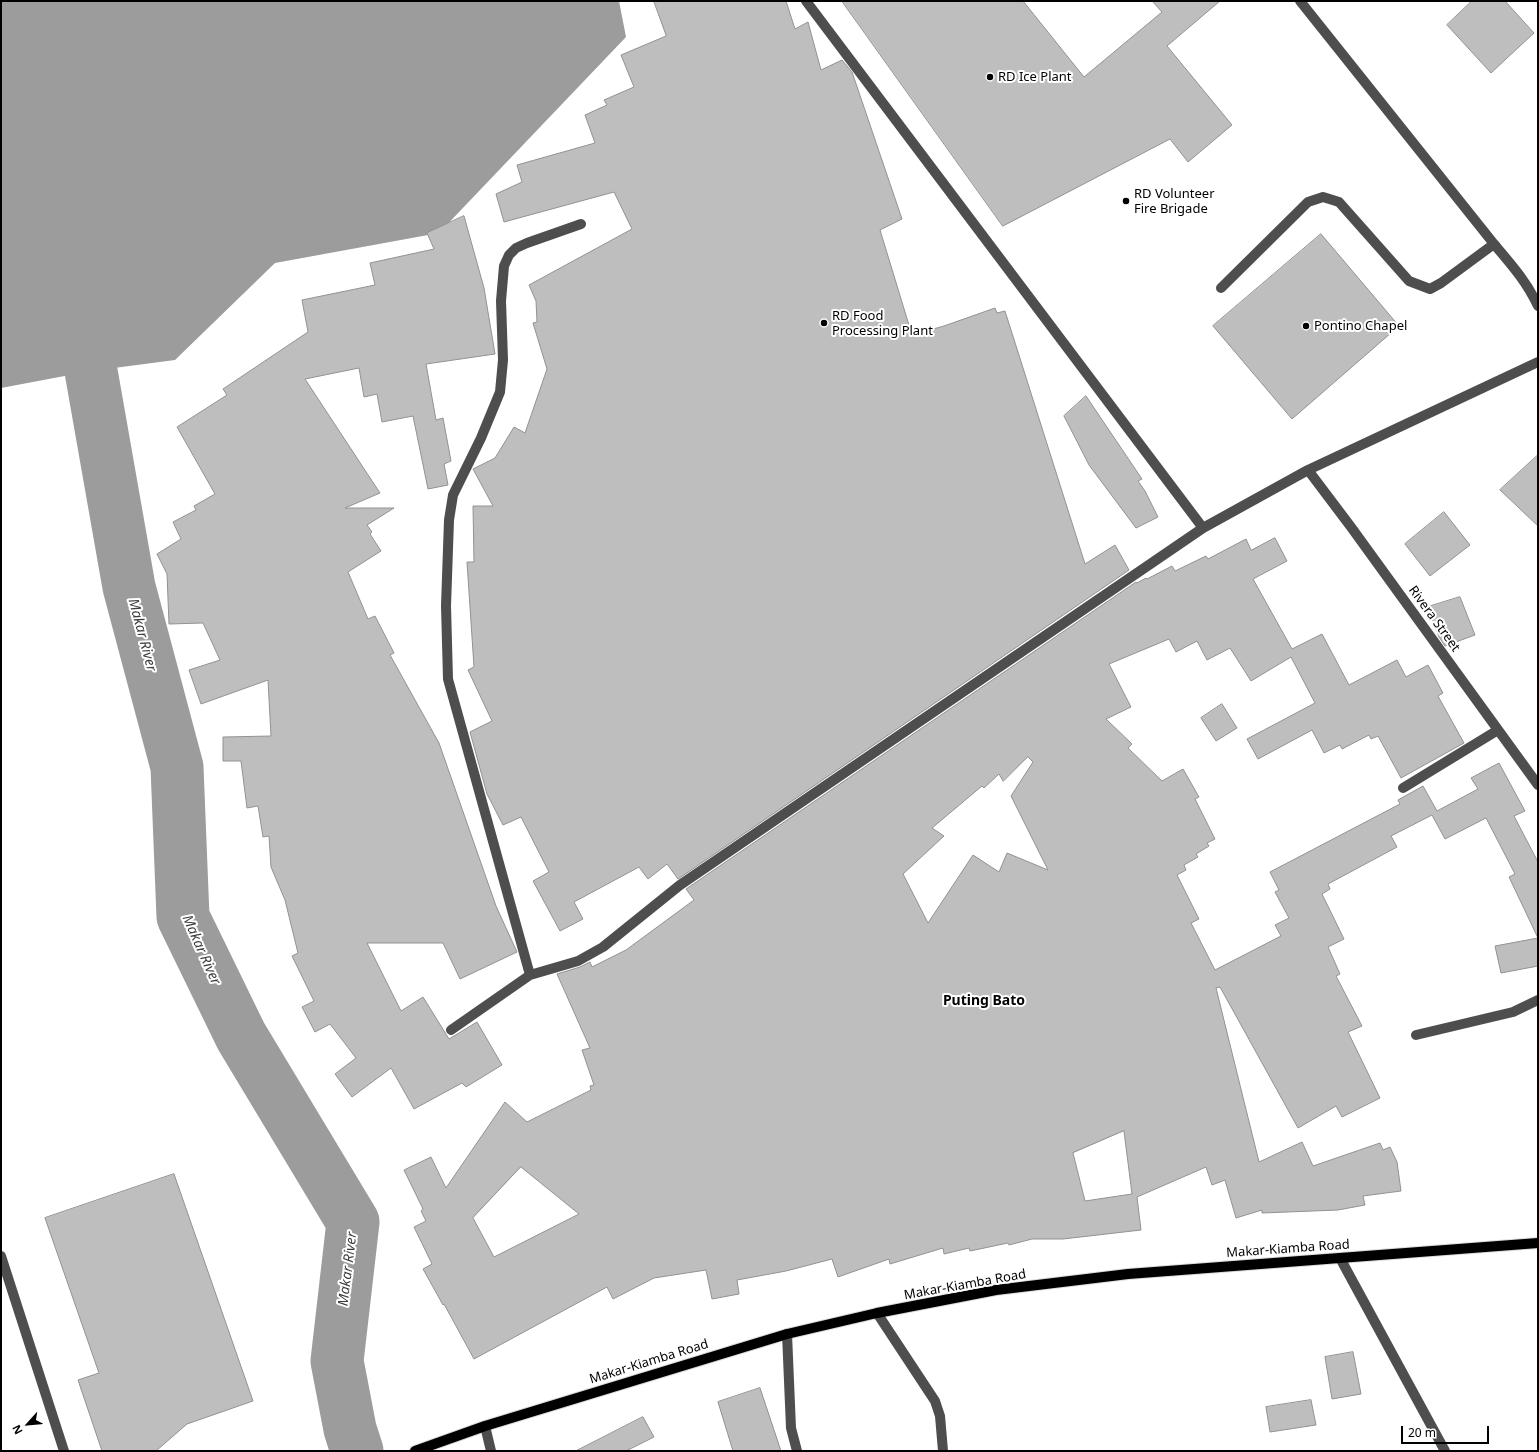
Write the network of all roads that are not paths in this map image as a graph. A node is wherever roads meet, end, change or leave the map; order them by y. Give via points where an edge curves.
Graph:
1 (806, 1) edge
2 (1300, 1) edge
3 (581, 224) dead end
4 (1494, 244) junction
5 (1221, 288) dead end
6 (1538, 306) edge
7 (1538, 362) edge
8 (1308, 470) junction
9 (1203, 528) junction
10 (1498, 730) junction
11 (1538, 785) edge
12 (1403, 788) dead end
13 (530, 975) junction
14 (1538, 1000) edge
15 (451, 1030) dead end
16 (1416, 1035) dead end
17 (1538, 1243) edge
18 (1, 1256) edge
19 (1340, 1258) junction
20 (877, 1313) junction
21 (786, 1334) junction
22 (480, 1428) junction
23 (64, 1451) edge
24 (415, 1451) edge
25 (491, 1451) edge
26 (797, 1451) edge
27 (943, 1451) edge
28 (1445, 1451) edge

1 - 9 street
2 - 4 street
3 - 13 street via 516,248 504,266 504,360 500,392 453,495 449,520 446,606 448,679
4 - 5 street via 1430,289 1409,281 1339,202 1323,198 1308,202
4 - 6 street via 1517,271
7 - 8 street
8 - 9 street
8 - 10 street, Rivera Street
9 - 13 street via 680,885 603,947 578,961
10 - 11 street, Rivera Street
10 - 12 street
13 - 15 street
14 - 16 street via 1513,1012
17 - 19 main road, Makar-Kiamba Road
18 - 23 street
19 - 20 main road, Makar-Kiamba Road via 1128,1274 996,1290
19 - 28 street
20 - 21 main road, Makar-Kiamba Road
20 - 27 street via 935,1401 940,1416
21 - 22 main road, Makar-Kiamba Road
21 - 26 street via 791,1428
22 - 24 main road, Makar-Kiamba Road
22 - 25 street

